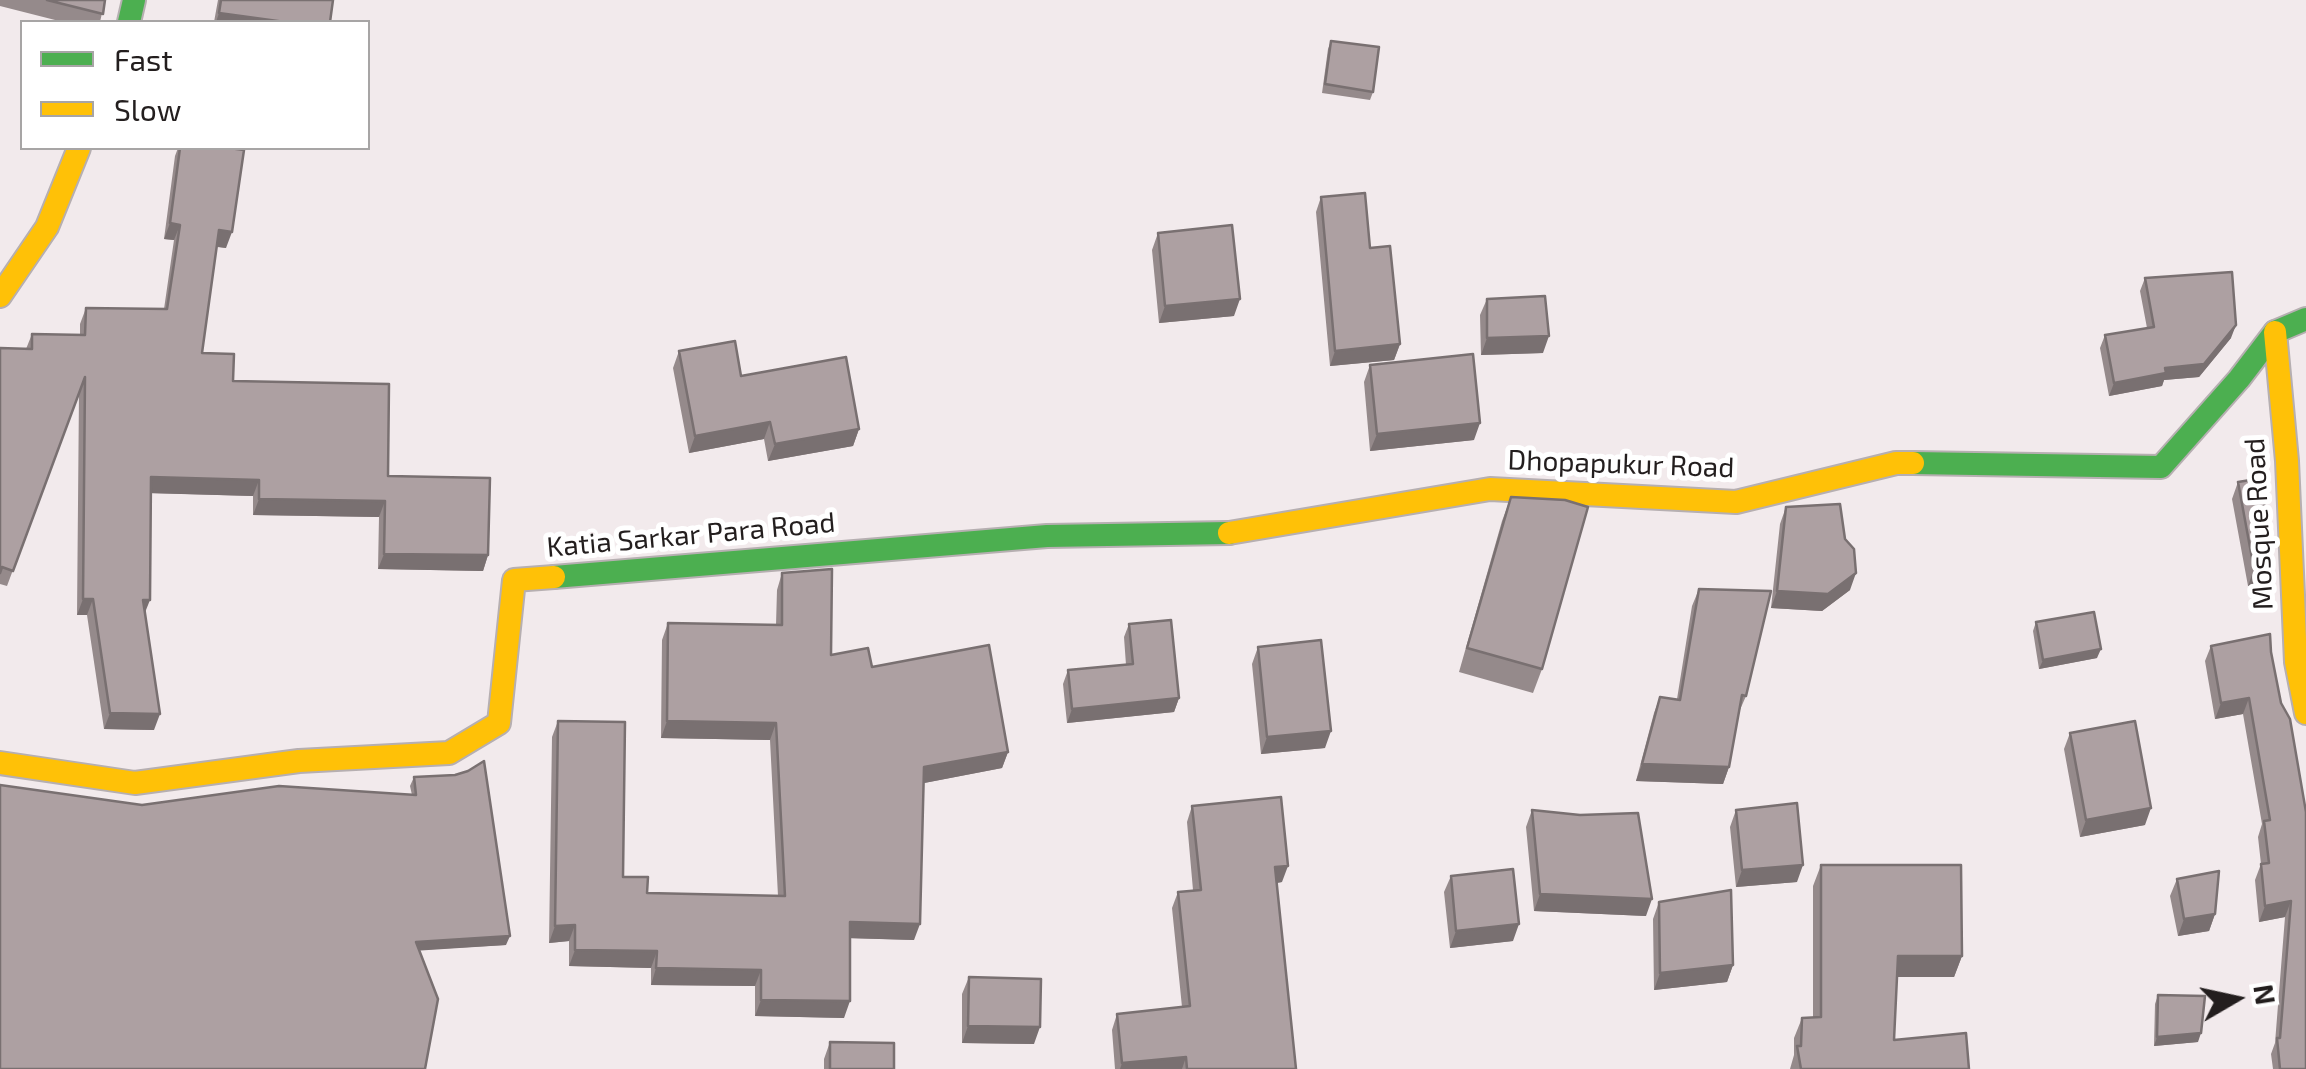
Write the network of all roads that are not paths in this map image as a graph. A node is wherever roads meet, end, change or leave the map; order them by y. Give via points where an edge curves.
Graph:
1 (78, 150) edge
2 (0, 296) edge
3 (2306, 319) edge
4 (2274, 332) junction
5 (1047, 536) joint
6 (2306, 713) edge
7 (0, 763) edge

1 - 2 street via 47,227
3 - 4 street
4 - 5 street, Dhopapukur Road via 2160,467 1896,463 1736,502 1490,489 1234,533
4 - 6 street, Mosque Road via 2296,662
5 - 7 street, Katia Sarkar Para Road via 514,580 499,723 450,753 299,760 135,783

